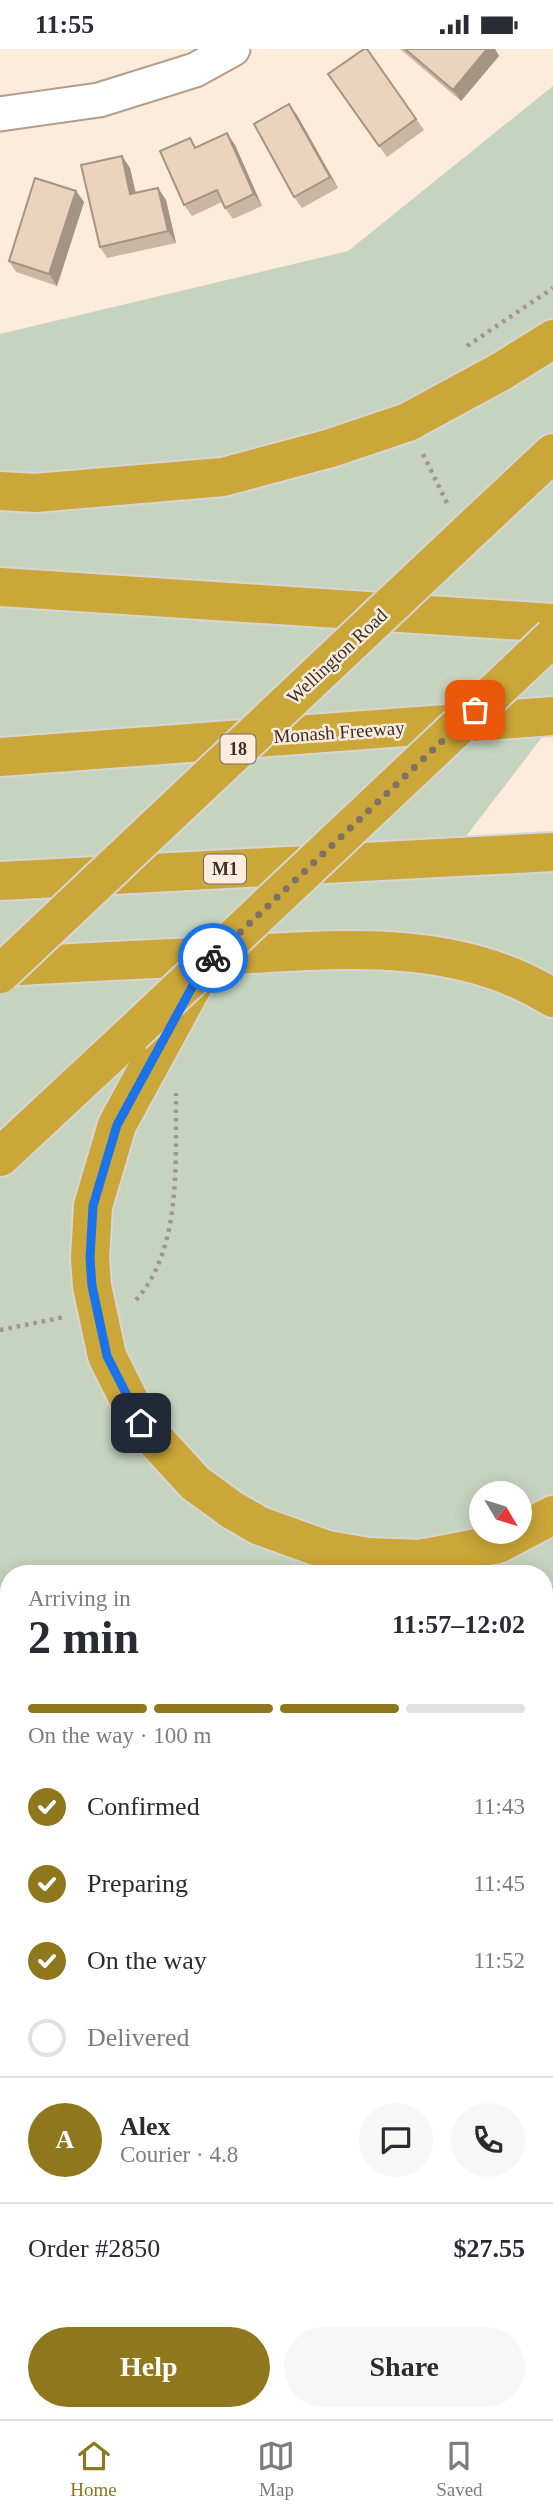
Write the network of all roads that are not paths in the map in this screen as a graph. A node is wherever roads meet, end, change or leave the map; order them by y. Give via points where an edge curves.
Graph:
1 (233, 49) edge
2 (0, 114) edge
3 (553, 339) edge
4 (553, 453) edge
5 (0, 491) edge
6 (0, 587) edge
7 (553, 623) edge
8 (553, 637) edge
9 (553, 716) edge
10 (0, 757) edge
11 (553, 852) edge
12 (0, 881) edge
13 (0, 967) edge
14 (0, 974) edge
15 (553, 998) edge
16 (149, 1033) junction
17 (0, 1157) edge
18 (553, 1515) edge

1 - 2 street via 195,70 99,100
3 - 5 highway via 408,422 223,478 35,493
4 - 14 highway, Wellington Road / 18, bridge
6 - 7 highway
8 - 16 highway, bridge via 203,967
9 - 10 highway, Monash Freeway
11 - 12 highway, M1
13 - 15 highway via 356,950 467,961
16 - 17 highway
16 - 18 highway via 93,1206 90,1258 107,1356 141,1423 195,1483 232,1510 260,1526 327,1550 420,1559 498,1544

